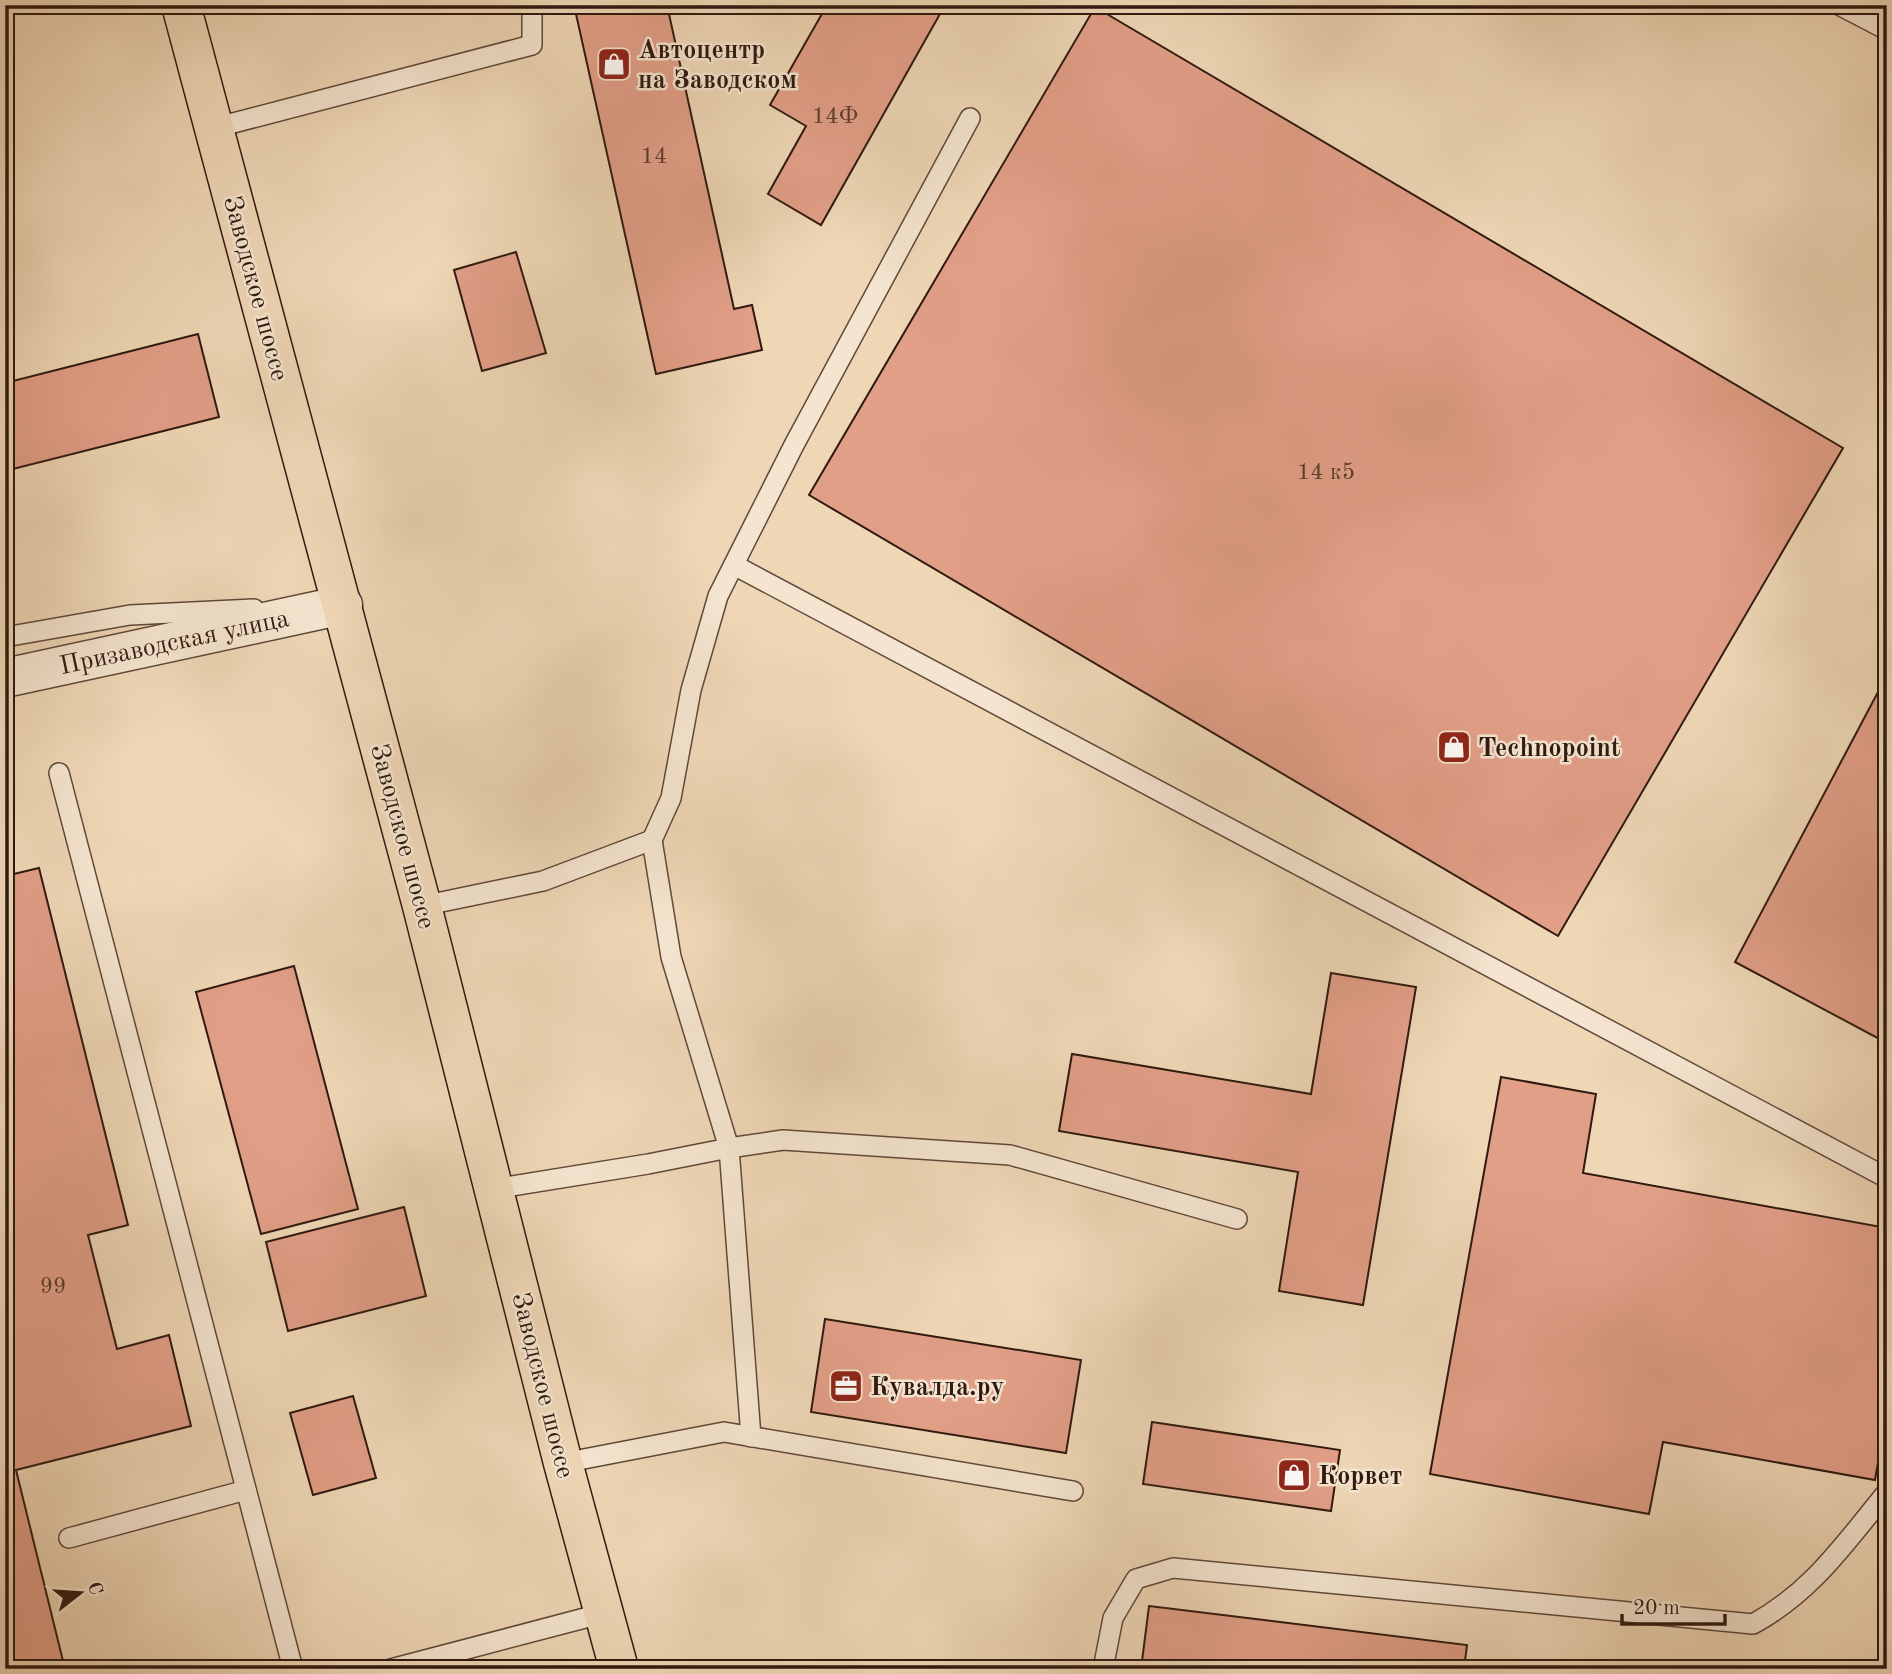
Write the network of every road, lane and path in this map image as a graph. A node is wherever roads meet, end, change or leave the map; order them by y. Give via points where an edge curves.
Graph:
1 (181, 5) edge
2 (532, 5) edge
3 (1839, 5) edge
4 (1887, 30) edge
5 (970, 118) dead end
6 (214, 128) junction
7 (734, 565) junction
8 (343, 604) junction
9 (5, 637) edge
10 (5, 678) edge
11 (59, 774) dead end
12 (652, 840) junction
13 (422, 906) junction
14 (729, 1148) junction
15 (1887, 1178) edge
16 (494, 1189) junction
17 (1237, 1219) dead end
18 (751, 1437) junction
19 (563, 1463) junction
20 (246, 1490) junction
21 (1073, 1491) dead end
22 (1887, 1492) edge
23 (69, 1538) dead end
24 (604, 1613) junction
25 (293, 1669) edge
26 (391, 1669) edge
27 (619, 1669) edge
28 (1103, 1669) edge

1 - 6 main road, Заводское шоссе
2 - 6 lane via 532,45
3 - 4 lane
5 - 7 lane
6 - 8 main road, Заводское шоссе
7 - 12 lane via 718,596 691,690 671,798
7 - 15 lane
8 - 9 lane via 130,614
8 - 10 street, Призаводская улица
8 - 13 main road, Заводское шоссе
11 - 20 lane
12 - 13 lane via 543,881
12 - 14 lane via 671,957
13 - 16 main road, Заводское шоссе
14 - 16 lane
14 - 17 lane via 783,1140 1010,1156
14 - 18 lane
16 - 19 main road, Заводское шоссе
18 - 19 lane via 724,1432
18 - 21 lane
19 - 24 main road, Заводское шоссе
20 - 23 lane
20 - 25 lane
22 - 28 lane via 1812,1583 1753,1624 1173,1569 1136,1579 1113,1618
24 - 26 lane
24 - 27 main road, Заводское шоссе

